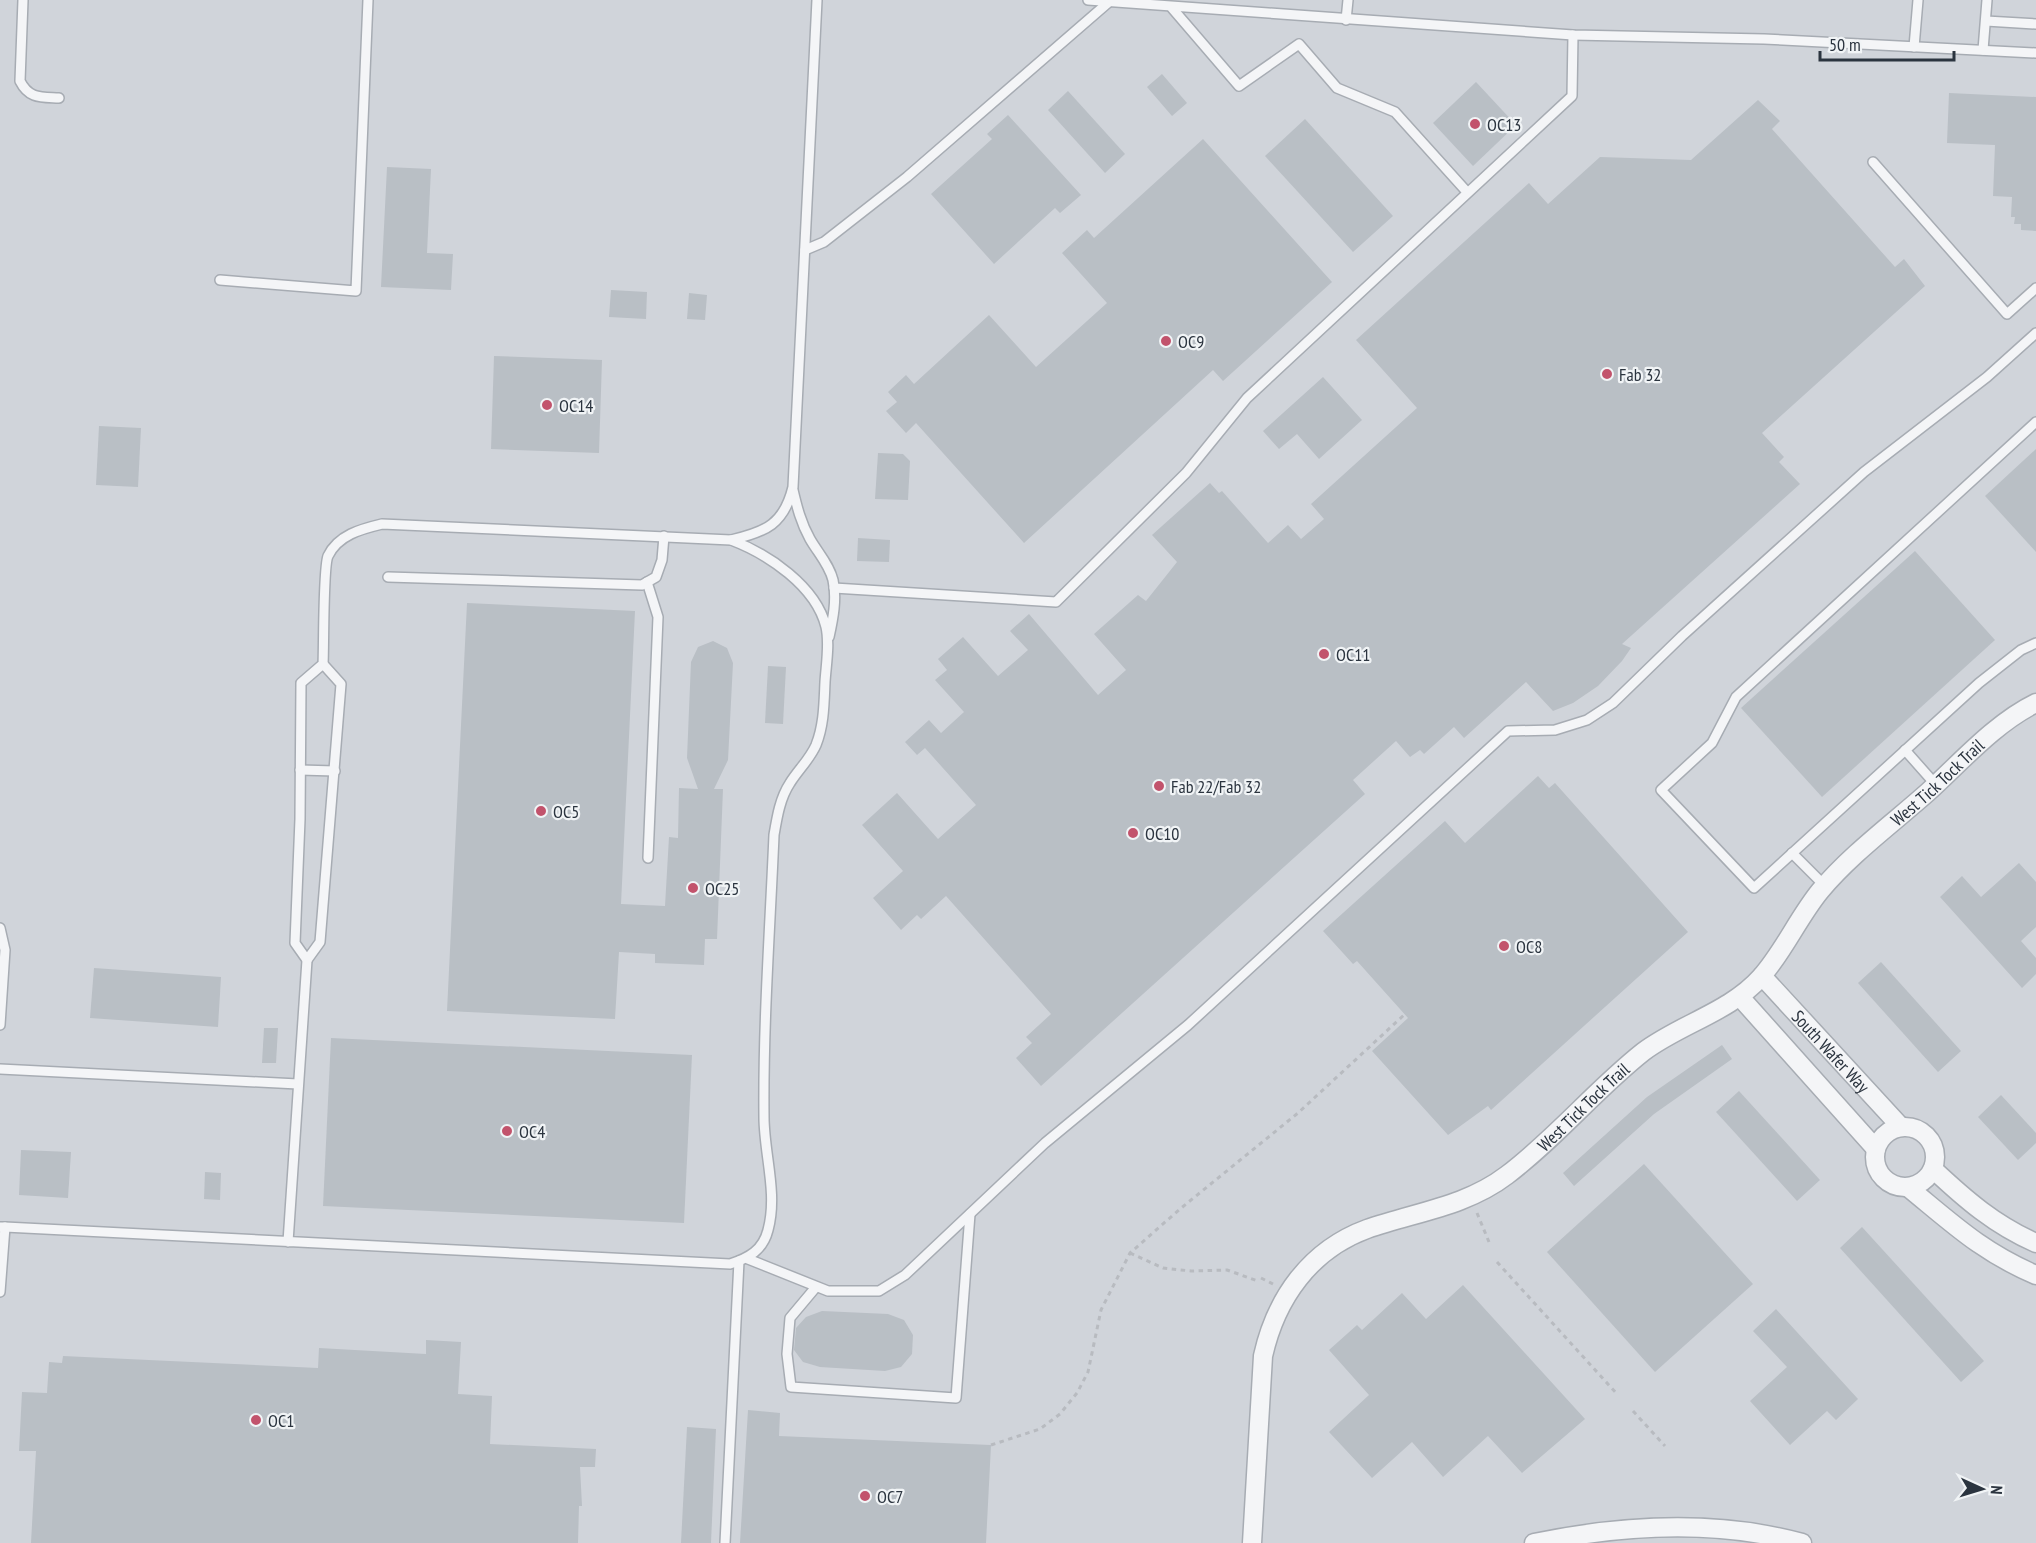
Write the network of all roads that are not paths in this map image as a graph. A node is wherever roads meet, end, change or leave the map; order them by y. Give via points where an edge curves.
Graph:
1 (23, 0) edge
2 (368, 0) edge
3 (817, 0) edge
4 (1088, 0) edge
5 (1348, 0) edge
6 (1918, 0) edge
7 (1987, 0) edge
8 (1110, 2) junction
9 (1173, 8) junction
10 (1346, 20) junction
11 (1986, 21) junction
12 (2036, 24) edge
13 (1573, 35) junction
14 (1914, 47) junction
15 (1983, 50) junction
16 (2036, 53) edge
17 (59, 98) dead end
18 (1873, 162) dead end
19 (1467, 192) junction
20 (806, 250) junction
21 (220, 280) dead end
22 (2036, 288) edge
23 (2036, 333) edge
24 (2036, 422) edge
25 (793, 487) junction
26 (664, 536) junction
27 (731, 540) junction
28 (388, 577) dead end
29 (647, 582) junction
30 (834, 588) junction
31 (2036, 644) edge
32 (827, 647) junction
33 (323, 664) junction
34 (2036, 703) edge
35 (1905, 750) junction
36 (300, 770) junction
37 (335, 771) junction
38 (1936, 785) junction
39 (1792, 853) junction
40 (648, 858) dead end
41 (1825, 886) junction
42 (0, 928) edge
43 (307, 960) junction
44 (1762, 976) junction
45 (1740, 997) junction
46 (0, 1025) edge
47 (0, 1069) edge
48 (298, 1084) junction
49 (1901, 1127) junction
50 (1876, 1149) junction
51 (1933, 1168) junction
52 (1909, 1188) junction
53 (970, 1214) junction
54 (2, 1227) edge
55 (288, 1242) junction
56 (2036, 1243) edge
57 (743, 1260) junction
58 (2036, 1275) edge
59 (816, 1287) junction
60 (0, 1292) edge
61 (725, 1543) edge
62 (1252, 1543) edge
63 (1534, 1543) edge
64 (1802, 1543) edge

1 - 17 lane via 20,81 34,97
2 - 21 lane via 356,291
3 - 20 lane
4 - 8 lane
5 - 10 lane
6 - 14 lane
7 - 11 lane
8 - 9 lane
8 - 20 lane via 907,177 824,242
9 - 10 lane
9 - 19 lane via 1239,86 1299,44 1337,88 1395,112
10 - 13 lane
11 - 12 lane
11 - 15 lane
13 - 14 lane
13 - 19 lane via 1572,96
14 - 15 lane
15 - 16 lane
18 - 22 lane via 2007,314
19 - 30 lane via 1247,398 1186,473 1056,602
20 - 25 lane
23 - 53 lane via 1988,377 1864,472 1613,703 1587,720 1555,730 1508,730 1188,1025 1101,1095
24 - 39 lane via 1736,697 1712,743 1661,790 1754,888
25 - 27 lane via 788,508 774,524 756,534
25 - 30 lane via 798,514 825,561
26 - 27 lane
26 - 29 lane via 656,577
26 - 33 lane via 382,524 354,530 327,557
27 - 32 lane via 779,566 807,593 826,627
28 - 29 lane via 630,585
29 - 40 lane via 658,617
30 - 32 lane
31 - 35 lane via 2021,650 1978,683
32 - 57 lane via 821,732 782,798 774,835 764,1116 772,1213 761,1247
33 - 36 lane via 301,683
33 - 37 lane via 341,684
34 - 38 street, West Tick Tock Trail via 2003,725
35 - 38 lane
35 - 39 lane
36 - 37 lane
36 - 43 lane via 295,943
37 - 43 lane via 320,942
38 - 41 street, West Tick Tock Trail
39 - 41 lane
41 - 44 street, West Tick Tock Trail
42 - 46 lane via 5,950
43 - 48 lane
44 - 45 street, West Tick Tock Trail
44 - 49 street, South Wafer Way
45 - 50 street, South Wafer Way
45 - 62 street, West Tick Tock Trail via 1674,1030 1641,1054 1506,1176 1462,1201 1348,1238 1324,1252 1301,1274 1269,1327 1263,1356
47 - 48 lane
48 - 55 lane
49 - 50 street via 1885,1134
49 - 51 street, South Wafer Way via 1911,1127 1928,1137 1935,1152
50 - 52 street via 1875,1159 1882,1178
51 - 52 street via 1924,1181
51 - 56 street via 1993,1222
52 - 58 street via 1970,1240
53 - 59 lane via 905,1275 879,1291 828,1291
53 - 59 lane via 956,1398 791,1387 790,1318
54 - 55 lane
54 - 60 lane
55 - 57 lane via 730,1264
57 - 59 lane
57 - 61 lane
63 - 64 street via 1614,1530 1692,1526

